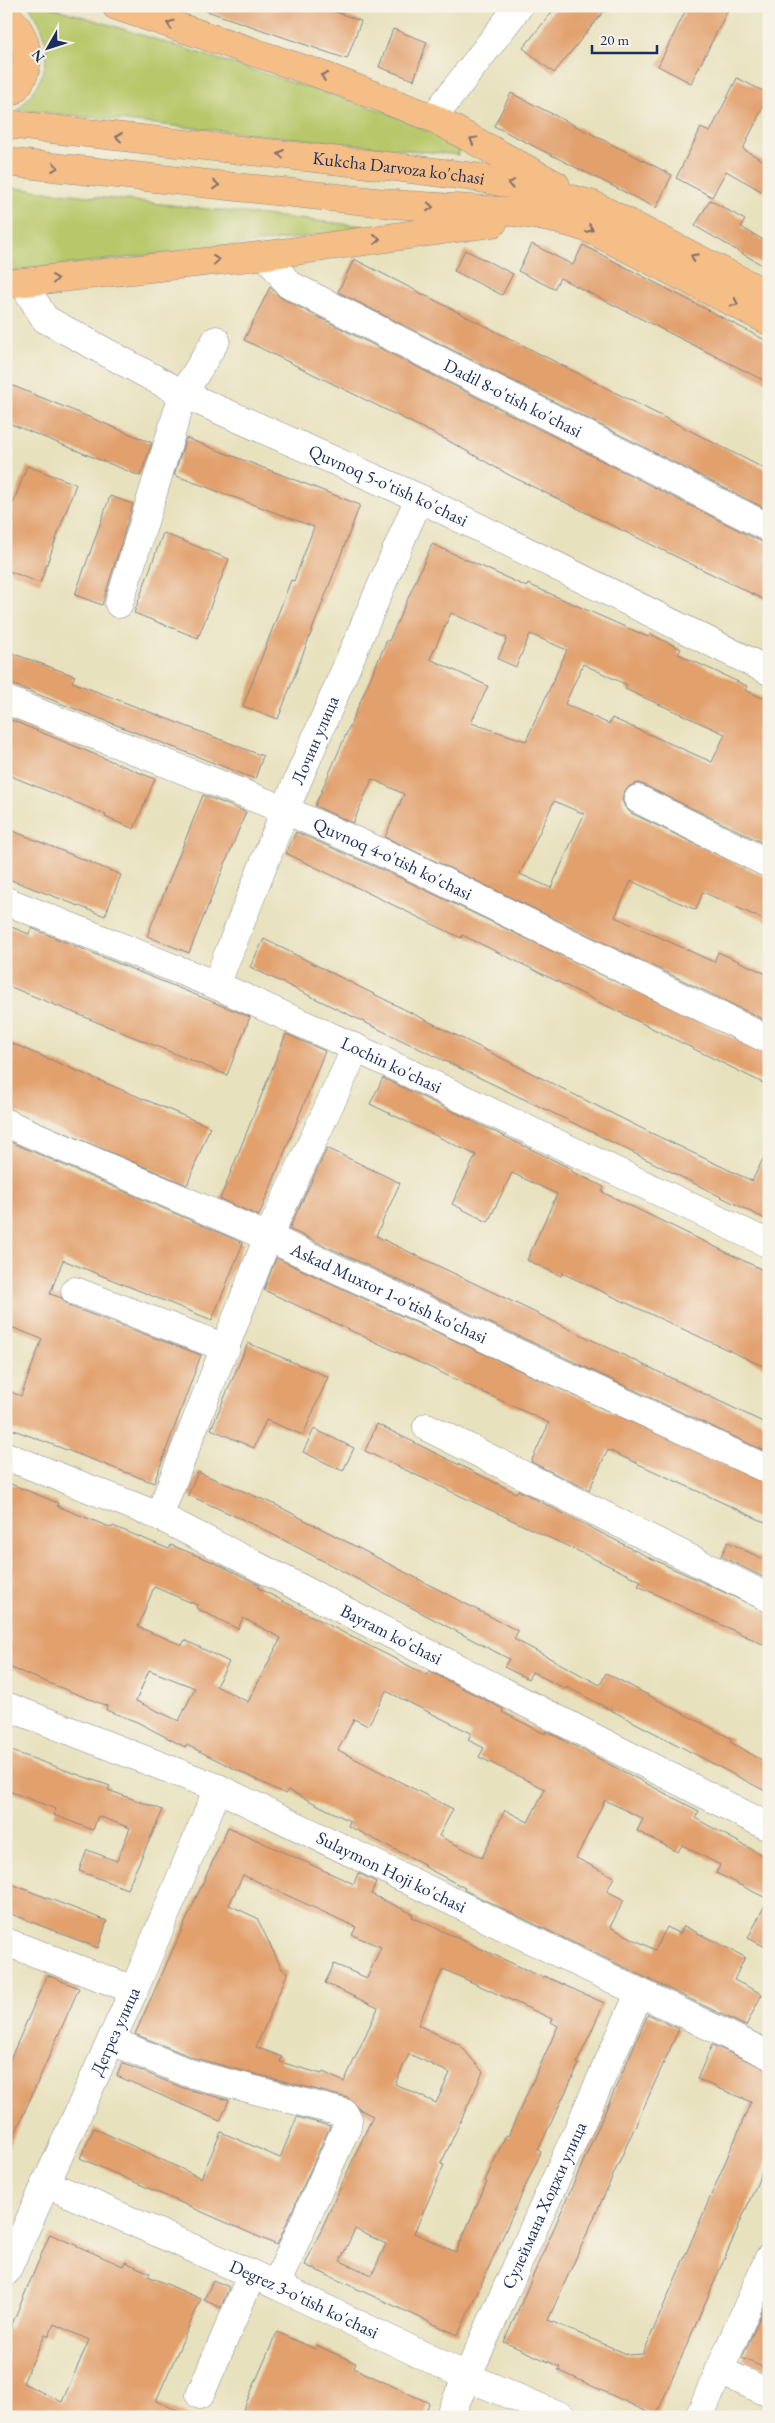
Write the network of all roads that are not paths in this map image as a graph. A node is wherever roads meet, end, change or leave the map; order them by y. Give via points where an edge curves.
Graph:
1 (116, 6) edge
2 (519, 6) edge
3 (6, 16) edge
4 (6, 95) edge
5 (433, 118) junction
6 (6, 124) edge
7 (6, 162) edge
8 (593, 205) junction
9 (544, 216) junction
10 (267, 255) junction
11 (15, 283) edge
12 (769, 295) edge
13 (769, 321) edge
14 (216, 340) dead end
15 (183, 394) junction
16 (418, 498) junction
17 (769, 528) edge
18 (120, 604) dead end
19 (769, 671) edge
20 (6, 700) edge
21 (638, 799) dead end
22 (286, 810) junction
23 (769, 864) edge
24 (6, 901) edge
25 (216, 984) junction
26 (769, 1040) edge
27 (356, 1048) junction
28 (6, 1123) edge
29 (268, 1237) junction
30 (769, 1244) edge
31 (76, 1291) dead end
32 (226, 1348) junction
33 (427, 1427) dead end
34 (6, 1456) edge
35 (769, 1470) edge
36 (158, 1516) junction
37 (769, 1598) edge
38 (6, 1706) edge
39 (218, 1788) junction
40 (769, 1827) edge
41 (6, 1942) edge
42 (134, 1990) junction
43 (639, 1994) junction
44 (111, 2041) junction
45 (769, 2055) edge
46 (46, 2183) junction
47 (769, 2258) edge
48 (6, 2272) edge
49 (264, 2279) junction
50 (718, 2370) junction
51 (468, 2377) junction
52 (769, 2393) edge
53 (200, 2395) dead end
54 (450, 2417) edge
55 (562, 2417) edge
56 (699, 2417) edge

5 -> 1 main road via 322,75
2 - 5 street
3 - 4 main road via 22,36 28,57 23,76
8 -> 5 main road
8 -> 6 main road, Kukcha Darvoza ko'chasi via 537,189 474,177
7 -> 9 main road, Kukcha Darvoza ko'chasi via 395,204
12 -> 8 main road, Kukcha Darvoza ko'chasi
10 -> 9 main road
9 -> 13 main road, Kukcha Darvoza ko'chasi via 592,230
11 -> 10 main road
10 - 17 street, Dadil 8-o'tish ko'chasi via 288,284
11 - 15 street, Quvnoq 5-o'tish ko'chasi via 45,319
14 - 15 street
15 - 16 street, Quvnoq 5-o'tish ko'chasi
15 - 18 street
16 - 19 street, Quvnoq 5-o'tish ko'chasi
16 - 22 street, Лочин улица
20 - 22 street, Quvnoq 4-o'tish ko'chasi
21 - 23 street
22 - 25 street, Лочин улица
22 - 26 street, Quvnoq 4-o'tish ko'chasi via 401,861
24 - 25 street, Lochin ko'chasi
25 - 27 street, Lochin ko'chasi
27 - 29 street
27 - 30 street, Lochin ko'chasi
28 - 29 street, Askad Muxtor 1-o'tish ko'chasi
29 - 32 street
29 - 35 street, Askad Muxtor 1-o'tish ko'chasi
31 - 32 street
32 - 36 street
33 - 37 street
34 - 36 street, Bayram ko'chasi
36 - 40 street, Bayram ko'chasi
38 - 39 street, Sulaymon Hoji ko'chasi
39 - 42 street, Дегрез улица
39 - 43 street, Sulaymon Hoji ko'chasi
41 - 42 street
42 - 44 street, Дегрез улица
43 - 45 street, Sulaymon Hoji ko'chasi
43 - 51 street, Сулеймана Ходжи улица
44 - 46 street, Дегрез улица
44 - 49 street via 189,2073 344,2113 348,2119
46 - 48 street, Дегрез улица
46 - 49 street, Degrez 3-o'tish ko'chasi
47 - 50 street
49 - 51 street, Degrez 3-o'tish ko'chasi
49 - 53 street
50 - 52 street
50 - 56 street
51 - 54 street, Сулеймана Ходжи улица
51 - 55 street, Degrez 3-o'tish ko'chasi

